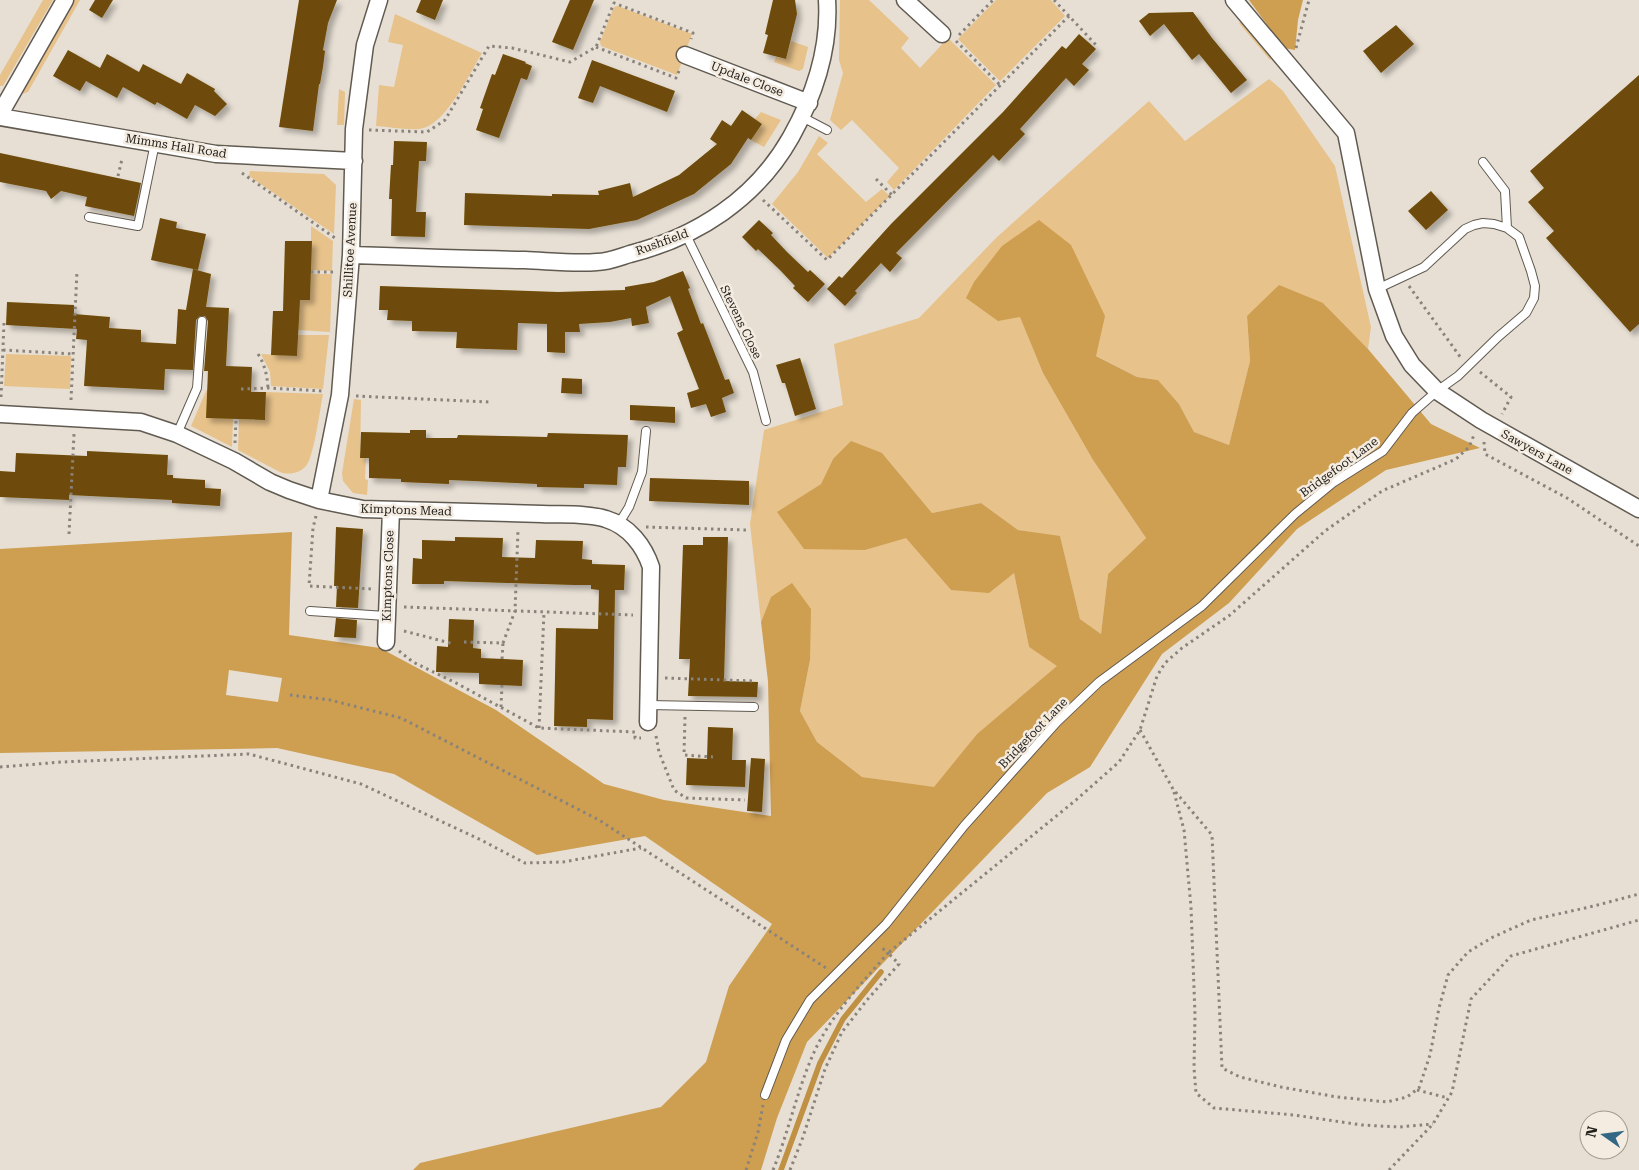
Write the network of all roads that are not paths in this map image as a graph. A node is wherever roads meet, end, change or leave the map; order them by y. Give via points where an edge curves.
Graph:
1 (65, 0) edge
2 (379, 0) edge
3 (827, 0) edge
4 (905, 0) edge
5 (1234, 0) edge
6 (942, 34) dead end
7 (685, 55) road end
8 (806, 110) junction
9 (0, 116) edge
10 (827, 130) dead end
11 (155, 143) junction
12 (354, 161) junction
13 (1483, 162) dead end
14 (89, 217) dead end
15 (1507, 228) junction
16 (686, 235) junction
17 (351, 252) junction
18 (1376, 289) junction
19 (202, 321) dead end
20 (1437, 391) junction
21 (0, 414) edge
22 (766, 422) dead end
23 (646, 431) dead end
24 (177, 434) junction
25 (319, 500) junction
26 (1639, 509) edge
27 (391, 510) junction
28 (618, 525) junction
29 (310, 611) dead end
30 (386, 623) joint
31 (649, 705) junction
32 (754, 707) dead end
33 (648, 722) road end
34 (765, 1095) road end

1 - 9 street
2 - 12 street, Shillitoe Avenue via 365,45 354,129
3 - 8 street, Rushfield via 825,43 818,77
4 - 6 street
5 - 18 street, Sawyers Lane via 1346,133
7 - 8 street, Updale Close
8 - 10 lane
8 - 16 street, Rushfield via 784,149 752,189 721,215
9 - 11 street, Mimms Hall Road
11 - 12 street, Mimms Hall Road via 216,154
11 - 14 lane via 138,226
12 - 17 street, Shillitoe Avenue
13 - 15 lane via 1504,191
15 - 18 lane via 1494,224 1465,229 1424,267
15 - 20 lane, Bridgefoot Lane via 1519,237 1535,286 1534,298 1526,313 1458,376
16 - 17 street, Rushfield via 654,248 598,262
16 - 22 lane, Stevens Close via 753,372
17 - 25 street, Shillitoe Avenue via 340,394
18 - 20 street, Sawyers Lane via 1394,336 1412,365
19 - 24 lane via 197,388
20 - 26 street, Sawyers Lane via 1486,423
20 - 34 lane, Bridgefoot Lane via 1412,414 1383,451 1334,482 1294,514 1202,606 1099,682 1057,722 964,826 886,924 810,1000 786,1040
21 - 24 street, Kimptons Mead via 141,422
23 - 28 lane via 642,472 629,507
24 - 25 street, Kimptons Mead via 270,482
25 - 27 street, Kimptons Mead via 363,509
27 - 28 street, Kimptons Mead via 592,516
27 - 30 street, Kimptons Close
28 - 31 street, Kimptons Mead via 634,537 651,567
29 - 30 lane
31 - 32 lane
31 - 33 street, Kimptons Mead

